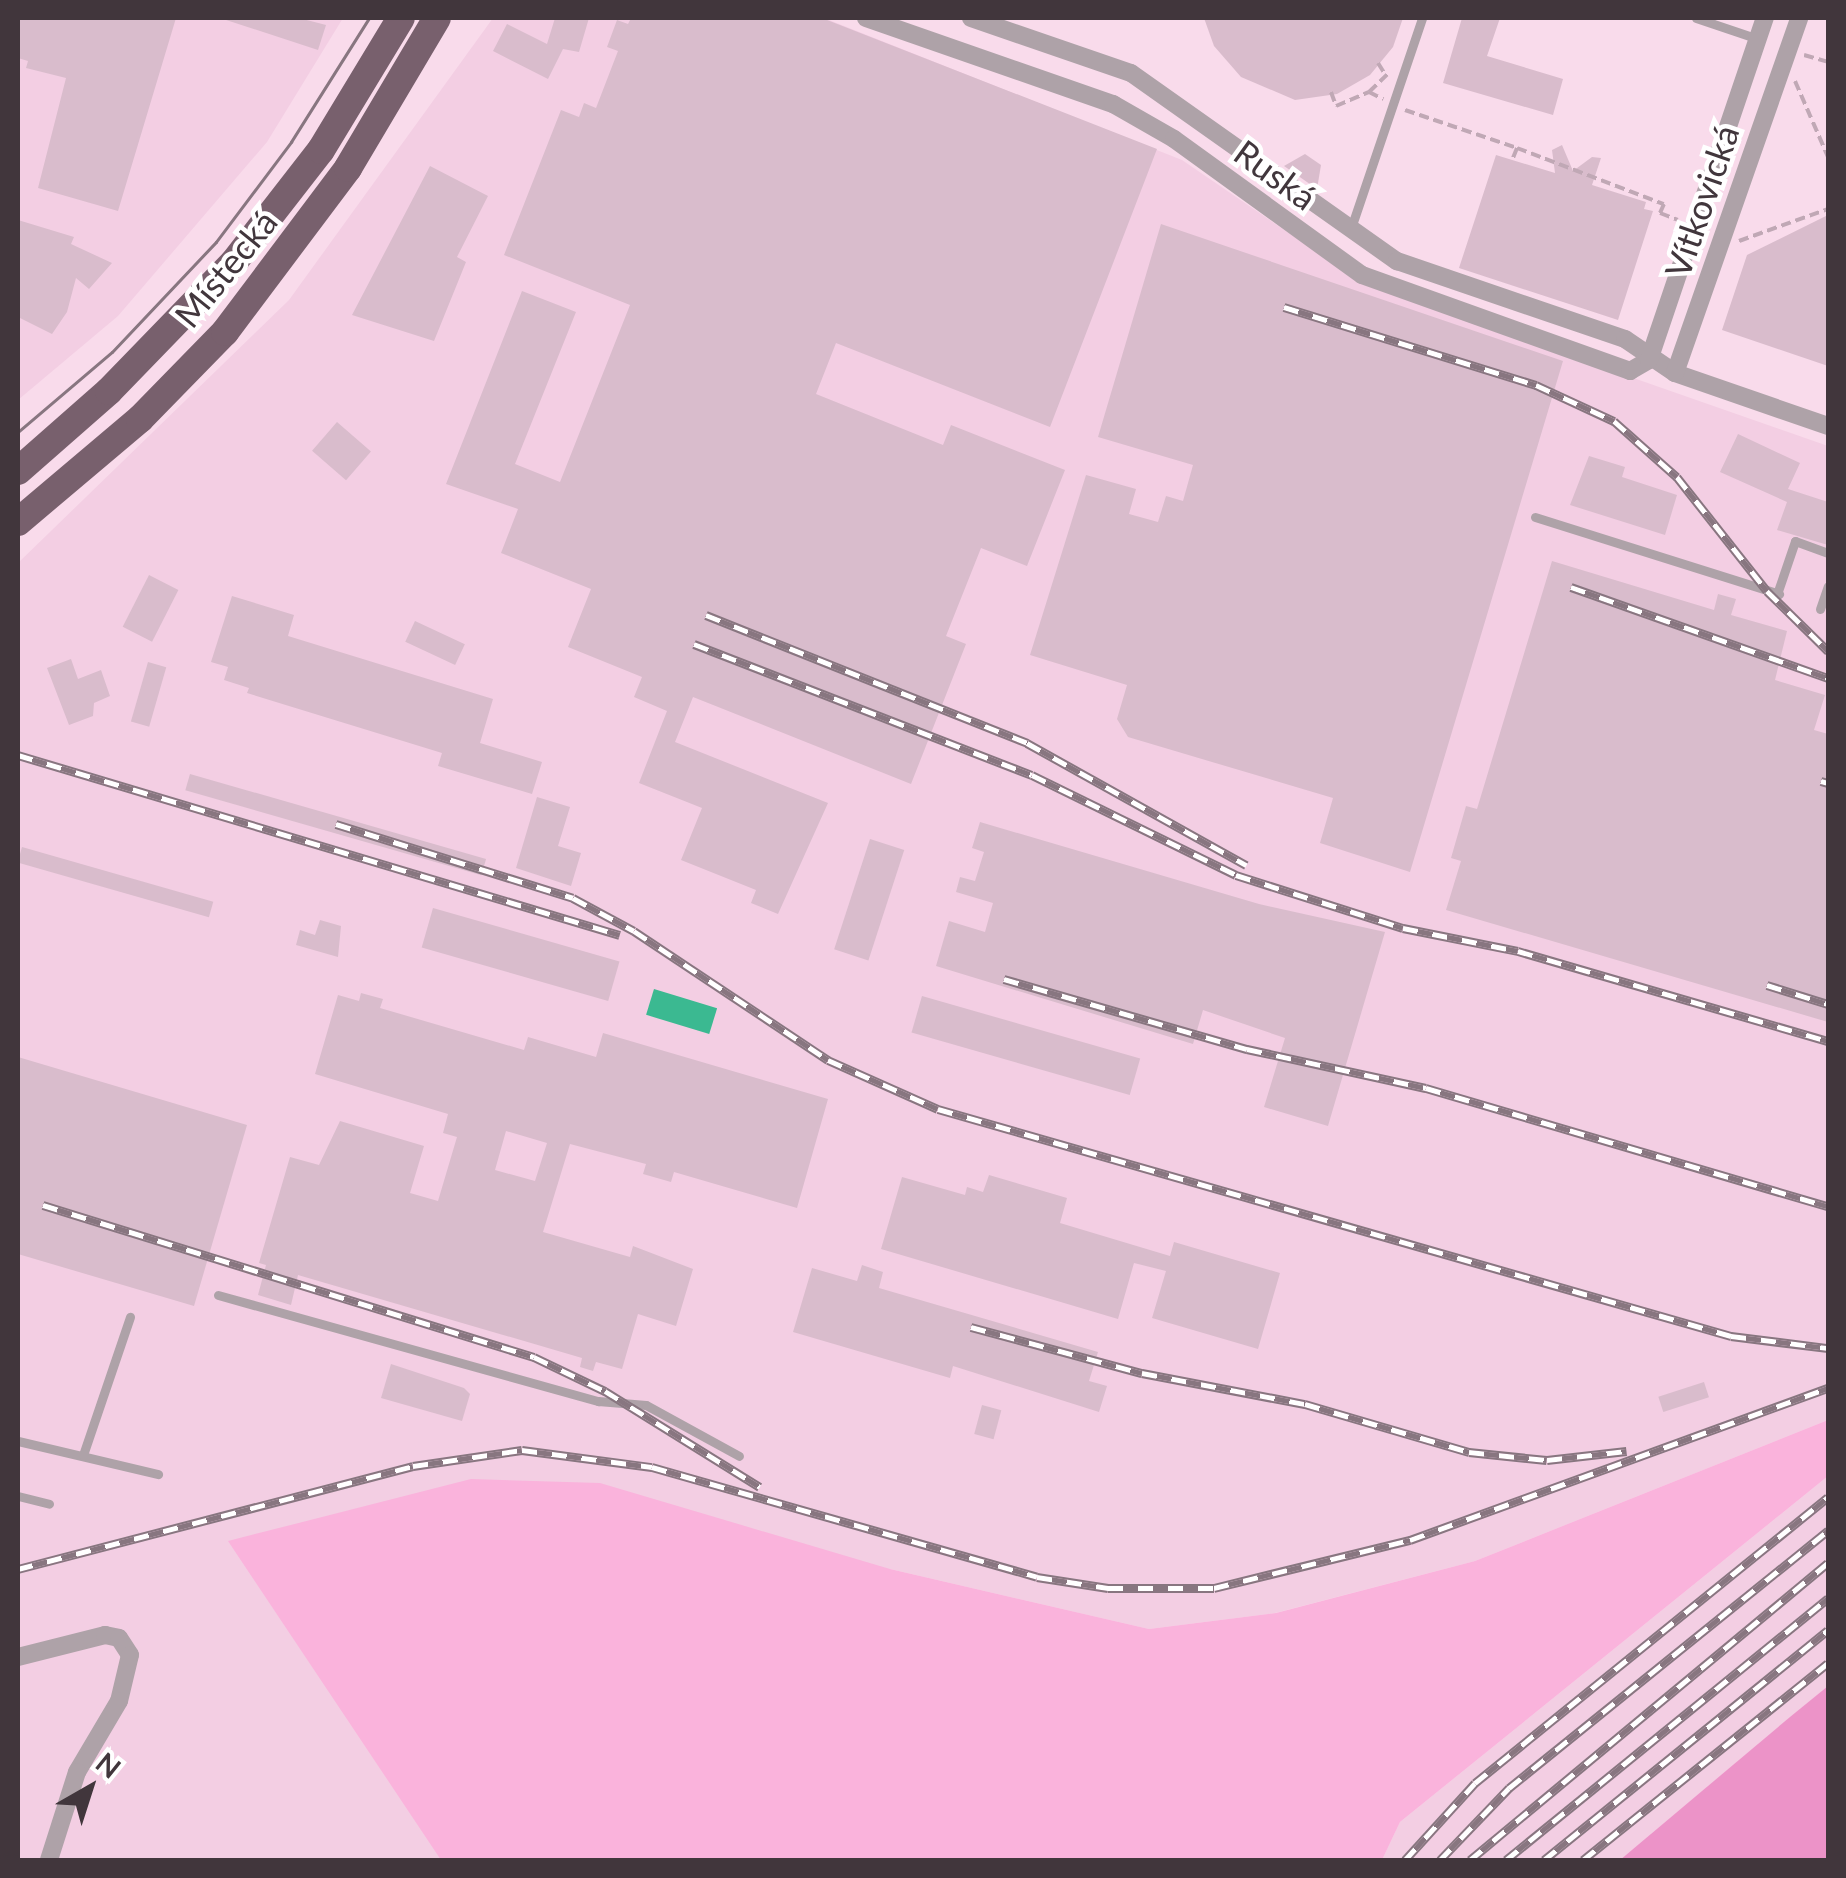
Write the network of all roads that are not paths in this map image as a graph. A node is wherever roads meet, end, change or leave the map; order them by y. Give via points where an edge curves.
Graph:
1 (402, 18) edge
2 (438, 18) edge
3 (866, 18) edge
4 (971, 18) edge
5 (1422, 18) edge
6 (1696, 18) edge
7 (1766, 18) edge
8 (1799, 18) edge
9 (1758, 39) junction
10 (1788, 49) junction
11 (1350, 230) junction
12 (1648, 360) junction
13 (1675, 372) junction
14 (109, 392) junction
15 (1828, 426) edge
16 (18, 455) edge
17 (89, 465) junction
18 (18, 471) edge
19 (1535, 517) dead end
20 (18, 522) edge
21 (18, 542) edge
22 (1828, 552) edge
23 (1828, 586) edge
24 (1820, 608) dead end
25 (218, 1295) dead end
26 (130, 1317) dead end
27 (18, 1441) edge
28 (83, 1455) junction
29 (739, 1456) dead end
30 (158, 1474) dead end
31 (18, 1496) edge
32 (48, 1504) dead end
33 (18, 1657) edge
34 (49, 1860) edge

1 - 14 highway, Místecká via 321,150 261,228
2 - 17 highway, Místecká via 390,106 268,279 185,374
3 - 12 street, Ruská via 1113,104 1174,139 1362,274 1630,371
4 - 11 street, Ruská via 1132,72
5 - 11 lane
6 - 9 lane
7 - 9 street, Vítkovická
8 - 10 street, Vítkovická
9 - 10 street
9 - 12 street, Vítkovická
10 - 13 street, Vítkovická
11 - 12 street, Ruská via 1397,261 1625,339
12 - 13 street, Ruská
13 - 15 street, Ruská
14 - 16 highway
14 - 18 highway, Místecká
17 - 20 highway, Místecká
17 - 21 highway
19 - 22 lane via 1778,594 1796,541
23 - 24 lane
25 - 29 lane via 598,1402 646,1406
26 - 28 lane
27 - 28 lane
28 - 30 lane
31 - 32 lane
33 - 34 street via 104,1635 118,1638 130,1655 119,1701 77,1772

